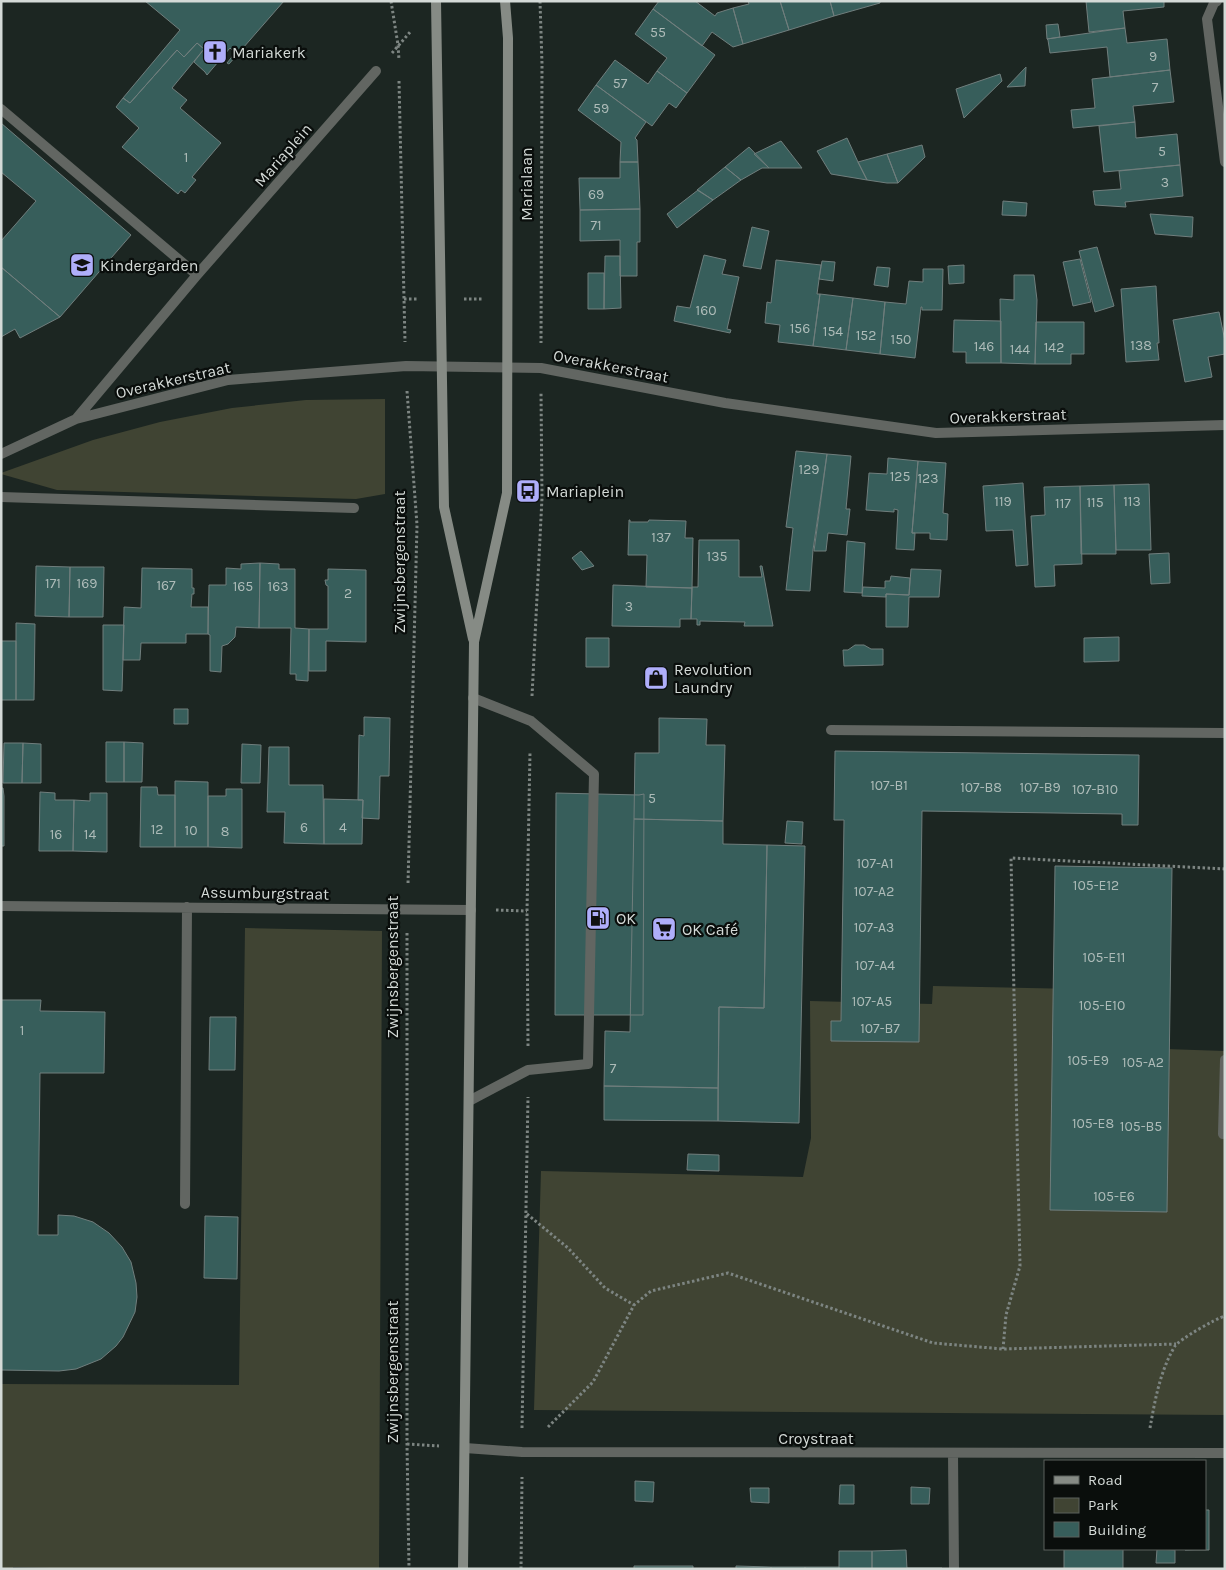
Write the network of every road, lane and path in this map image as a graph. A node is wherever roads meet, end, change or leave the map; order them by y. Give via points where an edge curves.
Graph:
1 (391, 1) edge
2 (505, 1) edge
3 (540, 1) edge
4 (1217, 1) edge
5 (437, 2) edge
6 (399, 64) dead end
7 (376, 71) dead end
8 (399, 74) dead end
9 (1, 109) edge
10 (1225, 162) edge
11 (197, 275) junction
12 (404, 299) junction
13 (441, 299) junction
14 (541, 299) junction
15 (508, 300) junction
16 (406, 366) junction
17 (442, 367) junction
18 (507, 367) junction
19 (541, 368) junction
20 (76, 418) junction
21 (1225, 425) edge
22 (1, 454) edge
23 (1, 497) edge
24 (354, 508) dead end
25 (474, 642) junction
26 (473, 698) junction
27 (531, 721) junction
28 (831, 730) dead end
29 (1225, 733) edge
30 (1225, 869) edge
31 (1, 906) edge
32 (187, 907) junction
33 (407, 909) junction
34 (471, 910) junction
35 (528, 911) junction
36 (1225, 1060) edge
37 (528, 1070) junction
38 (468, 1101) junction
39 (1223, 1134) dead end
40 (185, 1204) dead end
41 (527, 1214) junction
42 (634, 1306) junction
43 (1225, 1316) edge
44 (1176, 1344) junction
45 (1003, 1349) junction
46 (407, 1444) junction
47 (465, 1448) junction
48 (522, 1452) junction
49 (953, 1453) junction
50 (1146, 1453) junction
51 (1225, 1453) edge
52 (409, 1569) edge
53 (463, 1569) edge
54 (521, 1569) edge
55 (954, 1569) edge

1 - 6 path
2 - 15 street, Marialaan via 508,38
3 - 14 path, Marialaan
4 - 10 street via 1207,19
5 - 13 street
7 - 11 street, Mariaplein
8 - 12 path
9 - 11 street
11 - 20 street, Mariaplein
12 - 13 path
12 - 16 path
13 - 15 path
13 - 17 street
14 - 15 path
14 - 19 path, Marialaan
15 - 18 street, Marialaan
16 - 17 street, Overakkerstraat
16 - 20 street, Overakkerstraat via 228,380
16 - 33 path, Zwijnsbergenstraat via 416,525
17 - 18 street, Overakkerstraat
17 - 25 street via 444,508
18 - 19 street, Overakkerstraat
18 - 25 street via 507,493
19 - 21 street, Overakkerstraat via 725,403 936,433
19 - 27 path via 542,498
20 - 22 street, Overakkerstraat
23 - 24 street
25 - 26 street
26 - 27 street
26 - 34 street
27 - 35 path
27 - 37 street via 594,774 588,1064
28 - 29 street
30 - 45 path via 1010,858 1020,1266 1006,1315
31 - 32 street, Assumburgstraat
32 - 33 street, Assumburgstraat
32 - 40 street
33 - 34 street, Assumburgstraat
33 - 46 path, Zwijnsbergenstraat
34 - 35 path
34 - 38 street
35 - 37 path
36 - 39 street
37 - 38 street
37 - 41 path
38 - 47 street
41 - 42 path via 568,1248 606,1288
41 - 48 path
42 - 45 path via 651,1290 728,1273 933,1343
42 - 48 path via 593,1382
43 - 44 path
44 - 45 path
44 - 50 path via 1158,1387
46 - 47 path
46 - 52 path, Zwijnsbergenstraat
47 - 48 street, Croystraat
47 - 53 street
48 - 49 street, Croystraat
48 - 54 path
49 - 50 street, Croystraat
49 - 55 street
50 - 51 street, Croystraat

